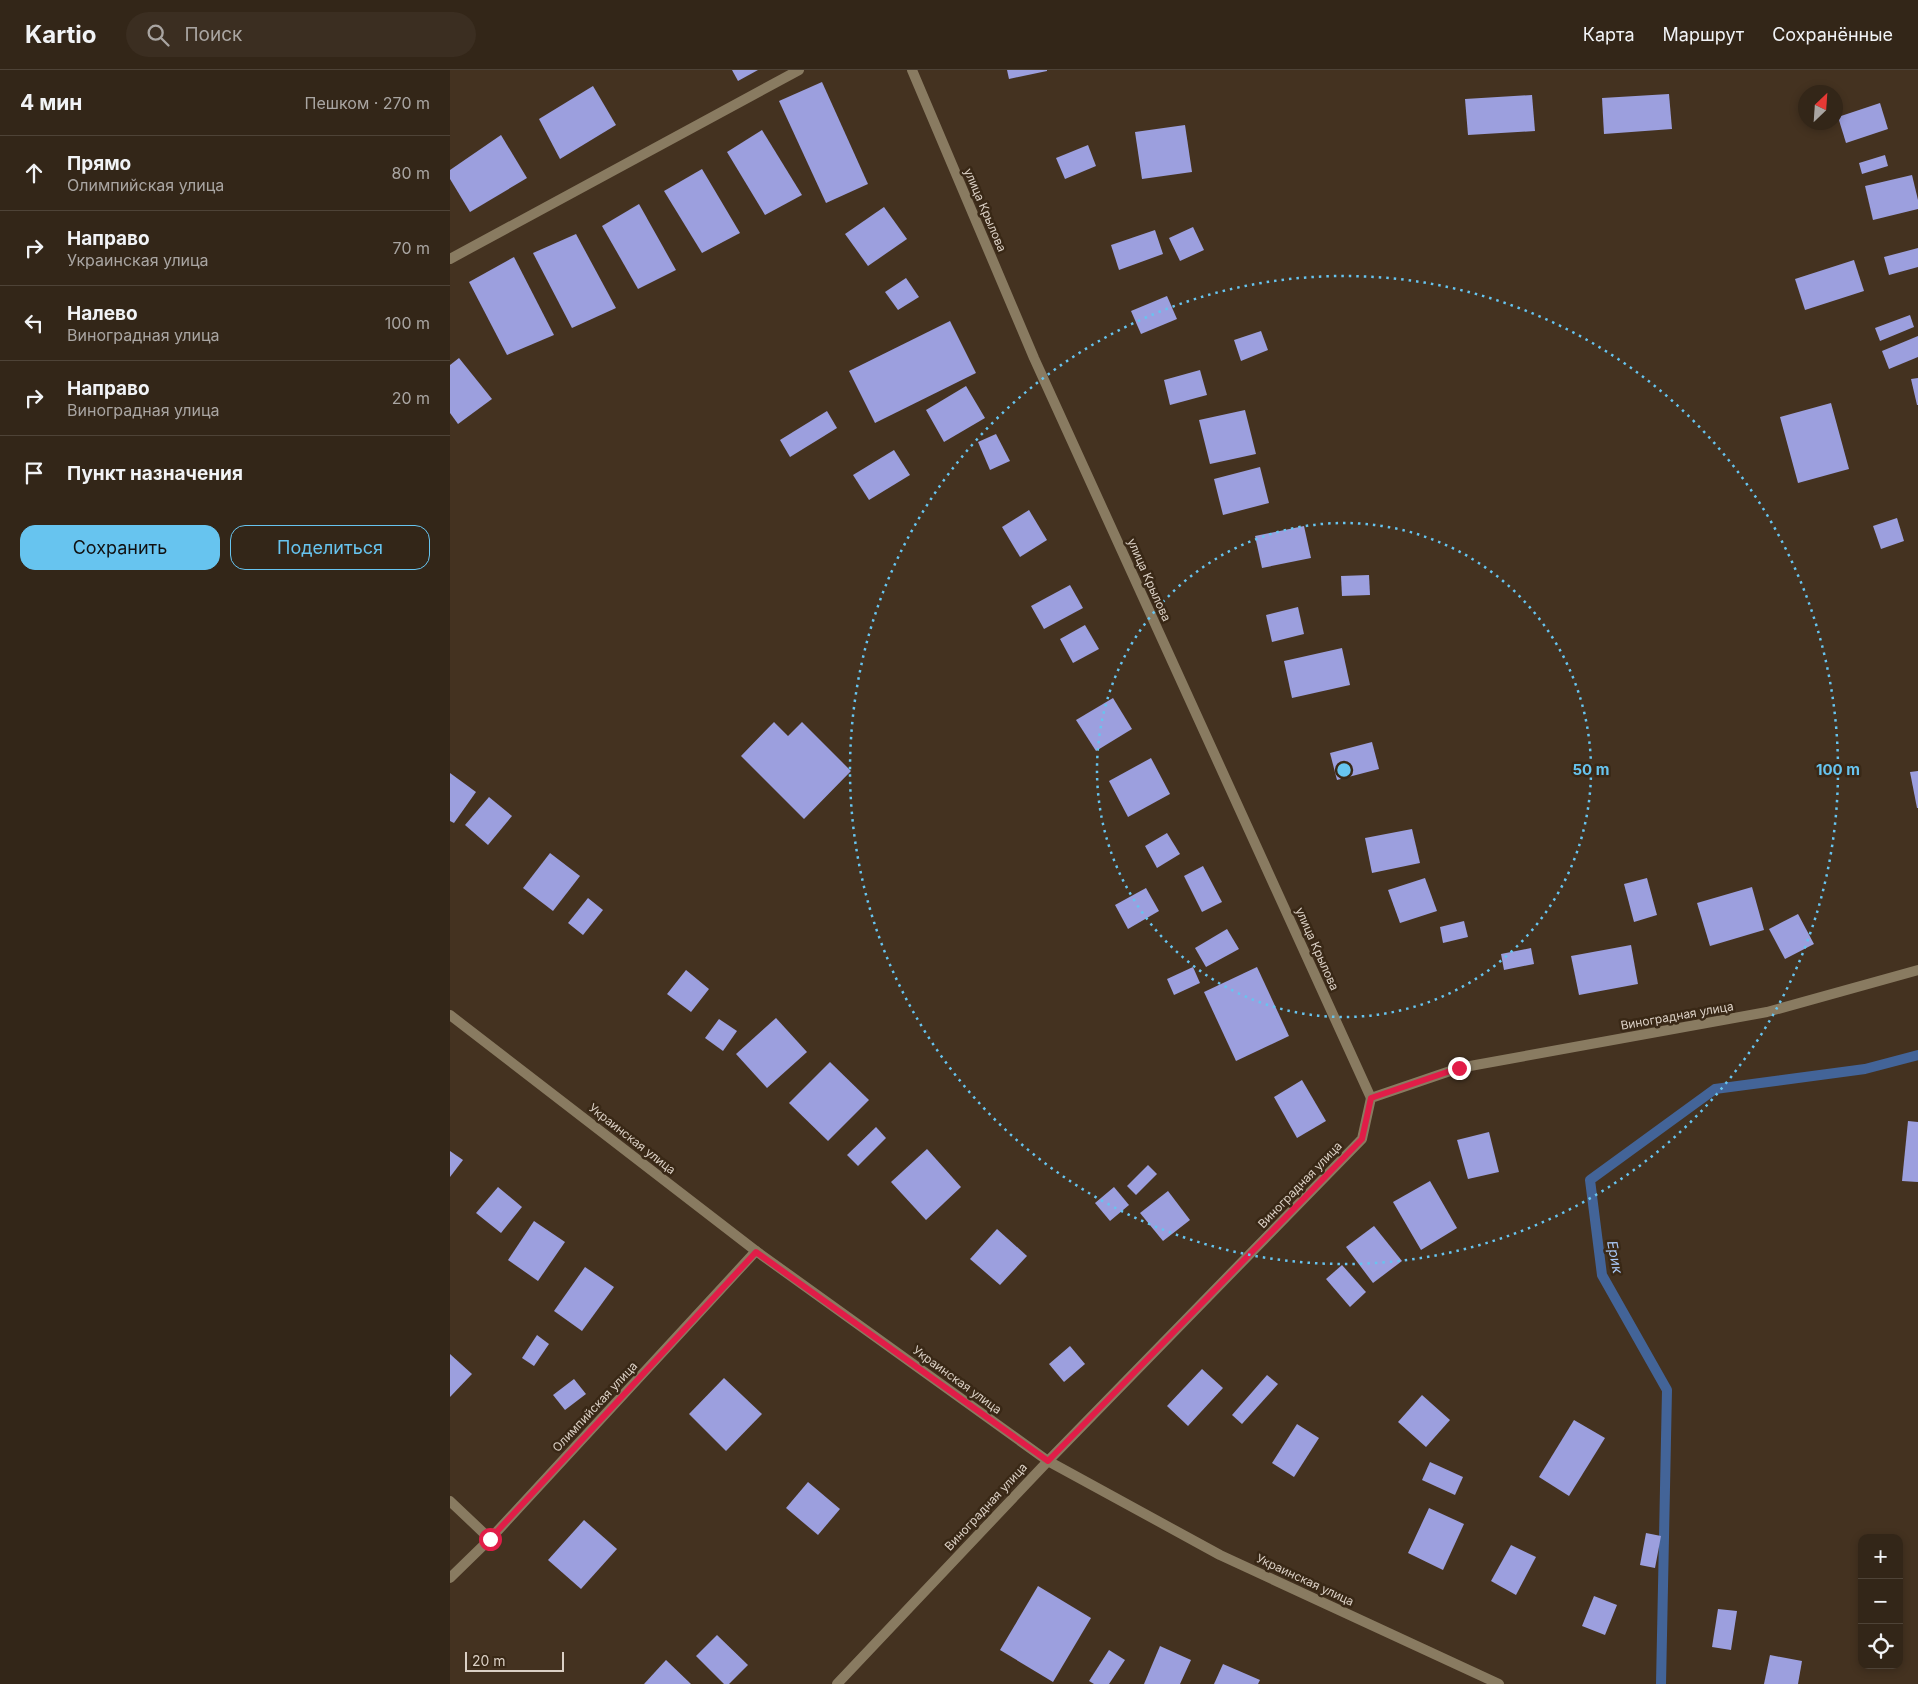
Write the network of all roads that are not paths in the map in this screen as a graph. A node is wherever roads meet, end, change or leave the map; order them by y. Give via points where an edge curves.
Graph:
1 (799, 70) edge
2 (912, 70) edge
3 (450, 259) edge
4 (1918, 970) edge
5 (450, 1014) edge
6 (1371, 1098) junction
7 (756, 1252) junction
8 (1048, 1461) junction
9 (450, 1501) edge
10 (490, 1539) junction
11 (450, 1578) edge
12 (837, 1684) edge
13 (1499, 1684) edge

1 - 3 street
2 - 6 street, улица Крылова via 1034,358
4 - 6 street, Виноградная улица via 1767,1012 1459,1068
5 - 7 street, Украинская улица
6 - 8 street, Виноградная улица via 1362,1139
7 - 8 street, Украинская улица
7 - 10 street, Олимпийская улица
8 - 12 street, Виноградная улица
8 - 13 street, Украинская улица via 1220,1555
9 - 10 street
10 - 11 street, Олимпийская улица

